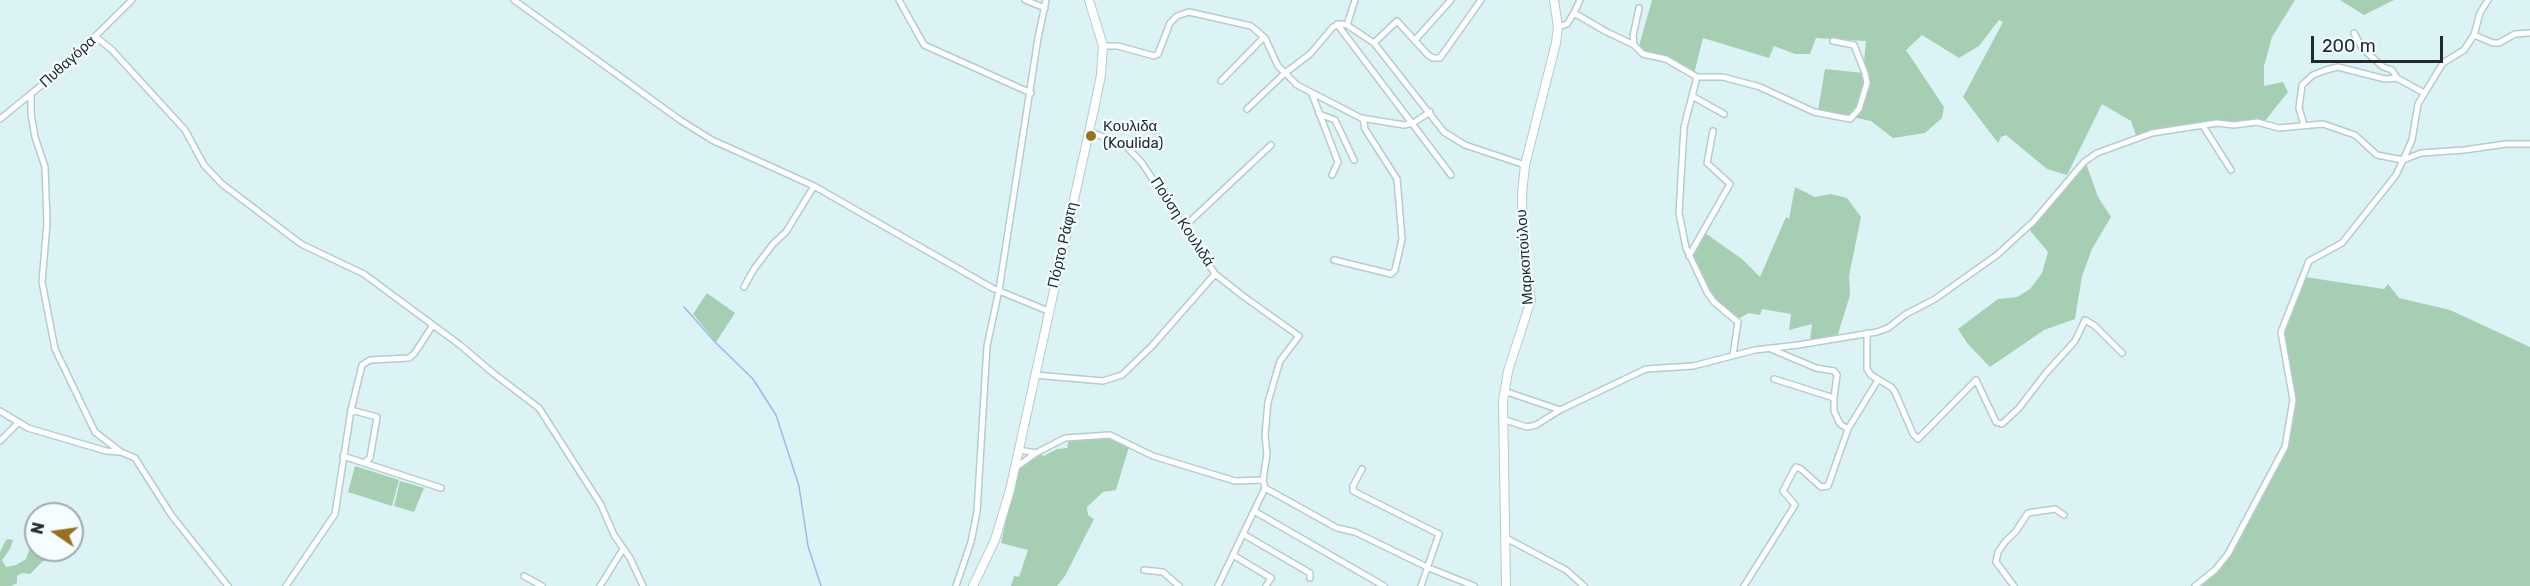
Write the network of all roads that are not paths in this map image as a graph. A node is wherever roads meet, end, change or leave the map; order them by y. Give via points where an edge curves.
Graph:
1 (132, 0) edge
2 (514, 0) edge
3 (899, 0) edge
4 (1024, 0) edge
5 (1046, 0) edge
6 (1089, 0) edge
7 (1355, 0) edge
8 (1450, 0) edge
9 (1481, 0) edge
10 (1554, 0) edge
11 (1580, 0) edge
12 (2488, 0) edge
13 (1045, 8) junction
14 (1639, 8) dead end
15 (1574, 13) junction
16 (1337, 24) junction
17 (1347, 25) junction
18 (1558, 27) junction
19 (2354, 33) dead end
20 (2530, 33) edge
21 (2474, 35) junction
22 (96, 37) junction
23 (1264, 37) junction
24 (1415, 40) junction
25 (1833, 41) dead end
26 (1374, 44) junction
27 (1634, 45) junction
28 (1103, 46) junction
29 (1285, 73) junction
30 (1697, 77) junction
31 (2397, 78) junction
32 (1221, 81) dead end
33 (1031, 93) junction
34 (2424, 93) junction
35 (1312, 94) junction
36 (31, 96) junction
37 (1692, 96) junction
38 (1246, 108) dead end
39 (1430, 112) junction
40 (1319, 114) junction
41 (1724, 114) dead end
42 (1363, 118) junction
43 (0, 119) edge
44 (1413, 123) junction
45 (2304, 124) junction
46 (2203, 126) junction
47 (1713, 131) dead end
48 (1090, 132) junction
49 (2530, 144) edge
50 (1271, 145) dead end
51 (1354, 160) dead end
52 (2403, 160) junction
53 (1525, 165) junction
54 (2231, 170) dead end
55 (1332, 175) dead end
56 (1451, 175) dead end
57 (814, 186) junction
58 (1185, 226) junction
59 (1689, 256) junction
60 (1334, 261) dead end
61 (1215, 273) junction
62 (744, 287) dead end
63 (999, 290) junction
64 (1048, 311) junction
65 (433, 325) junction
66 (1867, 333) junction
67 (1769, 348) junction
68 (2122, 353) dead end
69 (1733, 354) junction
70 (1035, 375) junction
71 (1774, 379) dead end
72 (1878, 380) junction
73 (1504, 391) junction
74 (1834, 398) junction
75 (351, 410) junction
76 (1560, 410) junction
77 (0, 411) edge
78 (1502, 419) junction
79 (18, 423) junction
80 (1848, 429) junction
81 (0, 441) edge
82 (1019, 450) junction
83 (121, 452) junction
84 (1036, 453) junction
85 (343, 456) junction
86 (364, 463) junction
87 (1015, 468) junction
88 (1362, 469) dead end
89 (1263, 480) junction
90 (441, 488) dead end
91 (1265, 488) junction
92 (1010, 490) junction
93 (1254, 511) junction
94 (2064, 514) dead end
95 (1243, 534) junction
96 (1506, 538) junction
97 (1251, 540) junction
98 (1239, 543) junction
99 (623, 549) junction
100 (1233, 555) junction
101 (1302, 568) dead end
102 (1429, 568) junction
103 (1143, 570) dead end
104 (524, 576) dead end
105 (228, 586) edge
106 (286, 586) edge
107 (542, 586) edge
108 (600, 586) edge
109 (643, 586) edge
110 (956, 586) edge
111 (973, 586) edge
112 (978, 586) edge
113 (1179, 586) edge
114 (1218, 586) edge
115 (1266, 586) edge
116 (1384, 586) edge
117 (1422, 586) edge
118 (1474, 586) edge
119 (1506, 586) edge
120 (1584, 586) edge
121 (1744, 586) edge
122 (2014, 586) edge
123 (2195, 586) edge

1 - 22 street, Πυθαγόρα
2 - 57 street via 712,140
3 - 33 street via 924,45
4 - 13 street
5 - 13 street
6 - 28 main road, Πόρτο Ράφτη
7 - 17 street
8 - 24 street
9 - 24 street via 1440,58 1433,58
10 - 18 main road, Μαρκοπούλου
11 - 15 street
12 - 21 street
13 - 33 street
14 - 27 street
15 - 18 street via 1567,24
15 - 27 street
16 - 17 street
16 - 29 street via 1310,54
16 - 44 street
17 - 26 street
18 - 53 main road, Μαρκοπούλου
19 - 31 street via 2362,48
20 - 21 street via 2493,43
21 - 34 street via 2464,50 2443,63
22 - 36 street, Πυθαγόρα
22 - 65 street via 185,130 204,165 222,184 301,244 364,274
23 - 28 street via 1251,26 1189,12 1170,23 1154,56
23 - 29 street
23 - 32 street
24 - 26 street via 1397,21
25 - 30 street via 1854,45 1865,73 1867,83 1859,109 1850,119 1814,112 1760,87 1723,77
26 - 39 street
27 - 30 street via 1643,54 1666,59
28 - 48 main road, Πόρτο Ράφτη
29 - 35 street
29 - 38 street
30 - 37 street
31 - 34 street
31 - 45 street via 2385,79 2338,67 2313,75 2300,91 2299,108
33 - 63 street
34 - 52 street
35 - 40 street
35 - 42 street
36 - 43 street, Πυθαγόρα
36 - 83 street via 35,137 45,167 47,224 42,282 51,335 95,432
37 - 41 street
37 - 59 street via 1684,127 1679,213
39 - 44 street
39 - 53 street via 1444,132 1465,145
40 - 51 street via 1335,120
40 - 55 street via 1338,162
42 - 44 street
42 - 60 street via 1365,129 1397,179 1402,239 1391,274
44 - 56 street
45 - 46 street via 2279,128 2252,122
45 - 52 street via 2323,124 2345,131 2377,155
46 - 54 street
46 - 66 street via 2152,133 2097,153 2084,162 2034,221 1982,267 1888,327
47 - 59 street via 1707,163 1730,184
48 - 58 street, Πούση Κουλιδά via 1125,145 1151,173
48 - 64 main road, Πόρτο Ράφτη
49 - 52 street via 2421,153
50 - 58 street
52 - 123 street via 2396,175 2342,243 2305,266 2281,332 2293,400 2285,447 2228,554 2216,570
53 - 73 main road, Μαρκοπούλου via 1521,221 1531,300
57 - 62 street via 786,232 773,244
57 - 63 street
58 - 61 street, Πούση Κουλιδά
59 - 69 street via 1711,297 1738,322
61 - 70 street via 1122,375 1103,381
61 - 89 street, Πούση Κουλιδά via 1299,336 1280,361 1268,402
63 - 64 street
63 - 110 street via 987,346 977,512
64 - 70 main road, Πόρτο Ράφτη
65 - 75 street via 409,358 365,361
65 - 99 street via 539,408 601,505
66 - 67 street
66 - 72 street via 1867,369
67 - 69 street
67 - 74 street via 1816,368 1837,372
68 - 72 street via 2085,320 2074,341 2002,424 1995,422 1976,380 1918,439 1895,392
69 - 76 street via 1693,366 1646,369
70 - 82 main road, Πόρτο Ράφτη
71 - 74 street
72 - 80 street
73 - 76 street
73 - 78 main road, Μαρκοπούλου
74 - 80 street via 1834,411 1840,424
75 - 85 street
75 - 86 street via 377,417 370,458
76 - 78 street via 1527,427
77 - 79 street
78 - 96 main road, Μαρκοπούλου
79 - 81 street
79 - 83 street via 91,447
80 - 121 street via 1828,486 1821,487 1801,469 1794,470 1783,491 1795,505
82 - 84 street
82 - 87 main road, Πόρτο Ράφτη
83 - 105 street via 135,458 172,516
84 - 87 street
84 - 89 street via 1065,438 1110,435 1153,456 1235,481
85 - 86 street
85 - 106 street via 333,519
86 - 90 street
87 - 92 main road, Πόρτο Ράφτη
88 - 102 street via 1353,491 1438,532
89 - 91 street
91 - 93 street
91 - 102 street via 1337,528 1355,532
92 - 111 main road, Πόρτο Ράφτη via 995,540
92 - 112 main road, Πόρτο Ράφτη via 999,542
93 - 95 street
93 - 116 street
94 - 122 street via 2055,509 2028,513 1998,552 1996,562
95 - 97 street
95 - 98 street
96 - 119 main road, Μαρκοπούλου
96 - 120 street via 1566,570
97 - 98 street
97 - 101 street
98 - 100 street
99 - 108 street
99 - 109 street
100 - 114 street
100 - 115 street via 1271,578
102 - 117 street
102 - 118 street
103 - 113 street via 1163,572
104 - 107 street

